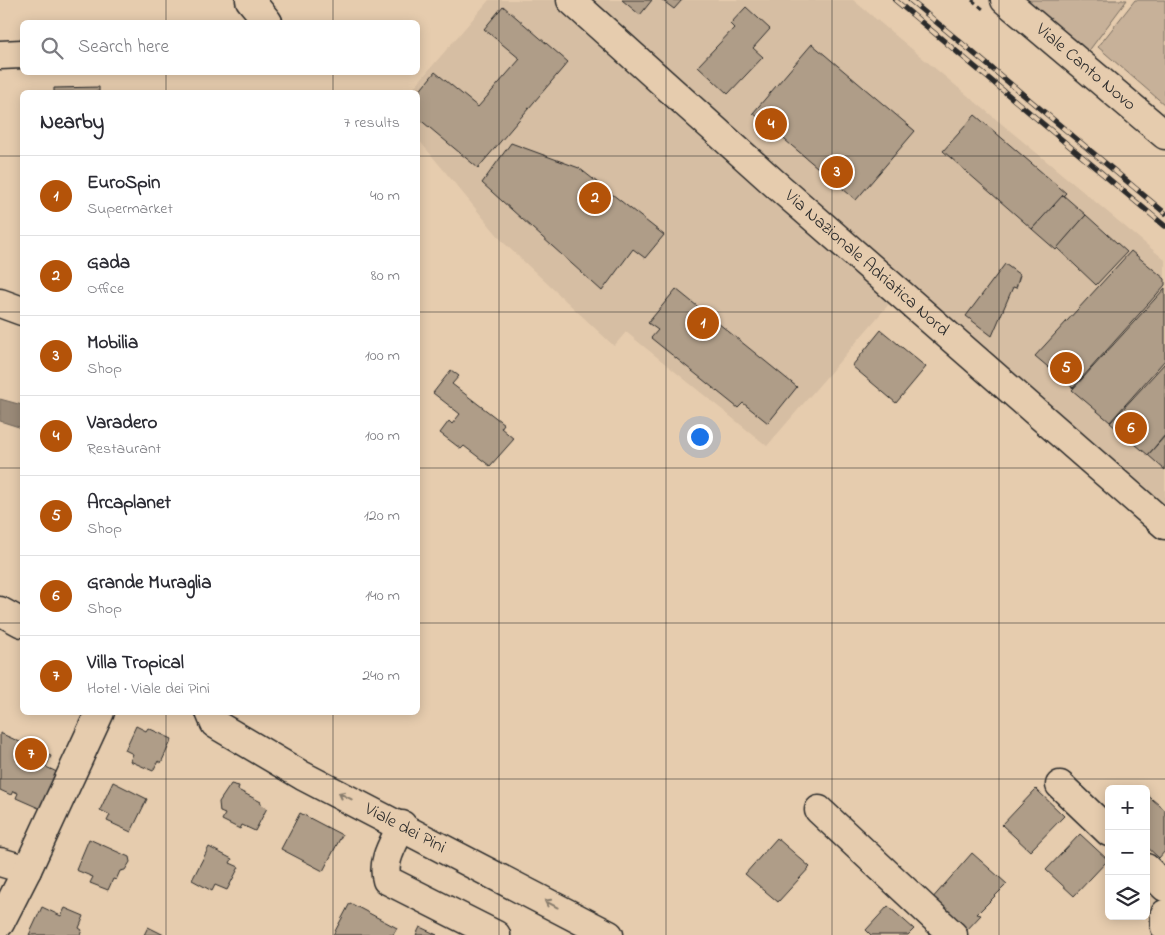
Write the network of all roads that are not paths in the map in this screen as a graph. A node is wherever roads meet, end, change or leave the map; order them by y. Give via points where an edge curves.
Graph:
1 (250, 0) edge
2 (571, 0) edge
3 (1006, 0) edge
4 (266, 20) edge
5 (0, 54) edge
6 (20, 54) edge
7 (1165, 135) edge
8 (0, 303) edge
9 (20, 310) edge
10 (1165, 525) edge
11 (0, 593) edge
12 (20, 603) edge
13 (0, 610) edge
14 (20, 621) edge
15 (99, 715) edge
16 (209, 715) edge
17 (1060, 784) dead end
18 (819, 810) dead end
19 (402, 825) junction
20 (1107, 830) edge
21 (0, 862) edge
22 (27, 870) junction
23 (1150, 872) edge
24 (1165, 887) edge
25 (1165, 914) edge
26 (0, 922) edge
27 (573, 926) edge
28 (1165, 927) edge
29 (496, 935) edge
30 (609, 935) edge
31 (953, 935) edge

1 - 4 street
2 - 10 street, Via Nazionale Adriatica Nord via 773,182
3 - 7 street, Viale Canto Novo
5 - 6 street
8 - 9 street
11 - 12 street
13 - 14 street
15 - 22 street
19 -> 16 street, Viale dei Pini via 304,776 215,724
17 - 20 street
18 - 31 street
27 -> 19 street, Viale dei Pini
19 - 29 street via 386,862 384,872 387,880
21 - 22 street
22 - 26 street
23 - 24 street
25 - 28 street
27 - 30 street, Viale dei Pini

